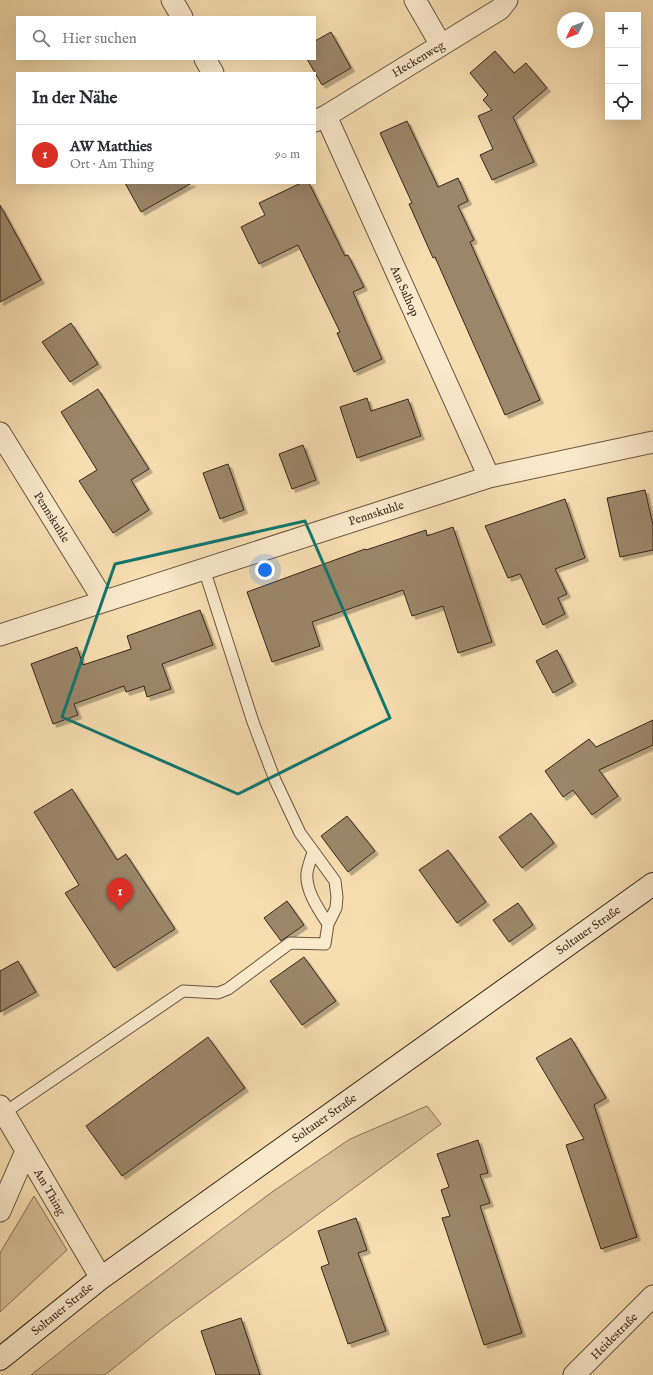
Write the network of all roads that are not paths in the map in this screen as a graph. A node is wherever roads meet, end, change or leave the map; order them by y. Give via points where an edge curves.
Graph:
1 (172, 0) edge
2 (415, 0) edge
3 (507, 0) edge
4 (181, 16) edge
5 (440, 45) junction
6 (206, 60) edge
7 (212, 72) edge
8 (320, 118) edge
9 (0, 433) edge
10 (653, 442) edge
11 (488, 477) junction
12 (204, 569) junction
13 (104, 601) junction
14 (0, 635) edge
15 (313, 852) junction
16 (653, 884) edge
17 (328, 924) junction
18 (1, 1112) edge
19 (26, 1151) junction
20 (0, 1211) edge
21 (101, 1278) junction
22 (653, 1296) edge
23 (0, 1359) edge
24 (574, 1375) edge

1 - 4 street
2 - 5 street
3 - 5 street, Heckenweg via 500,9
5 - 8 street, Heckenweg
6 - 7 street
8 - 11 street, Am Salhop
9 - 13 street, Pennskuhle
10 - 11 street, Pennskuhle
11 - 12 street, Pennskuhle
12 - 13 street, Pennskuhle
12 - 15 lane via 267,760 300,833
13 - 14 street, Pennskuhle
15 - 17 lane via 307,883
15 - 17 lane via 335,881 338,897
16 - 21 main road, Soltauer Straße
17 - 18 lane via 325,944 290,943 228,989 218,993 183,991
18 - 19 street, Am Thing
19 - 20 street
19 - 21 street, Am Thing
21 - 23 main road, Soltauer Straße
22 - 24 street, Heidestraße

